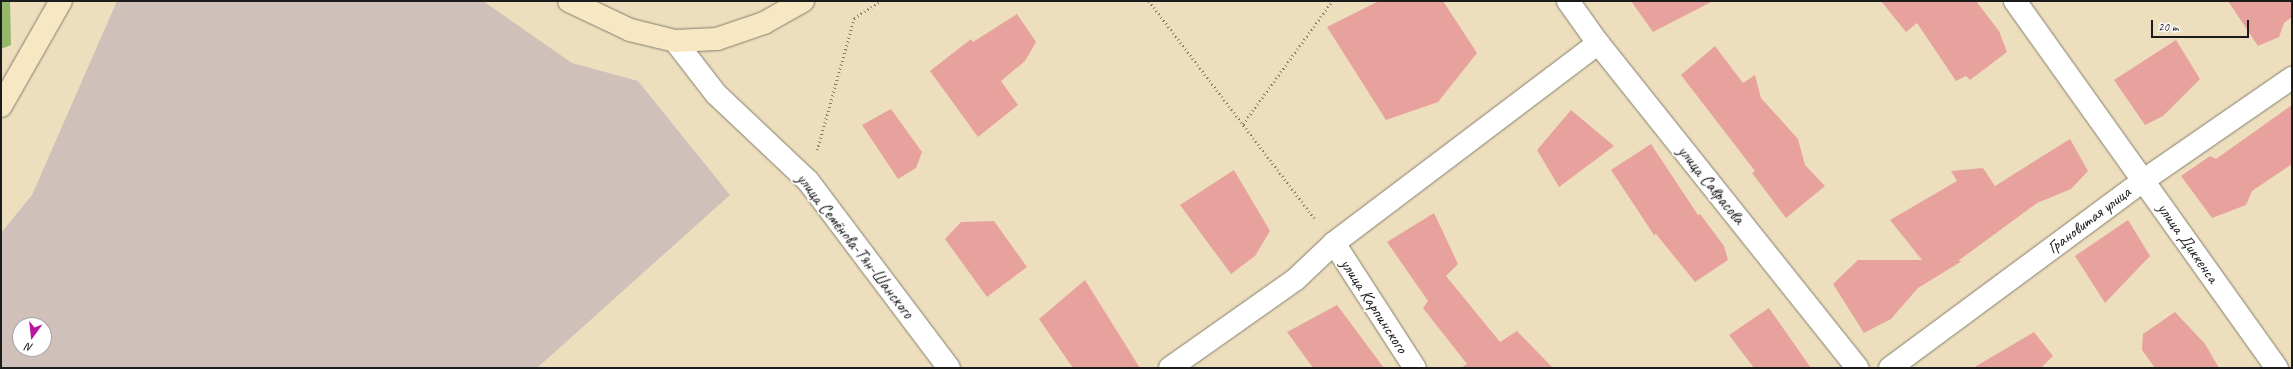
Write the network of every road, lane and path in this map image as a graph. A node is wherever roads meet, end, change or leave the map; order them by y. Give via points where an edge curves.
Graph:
1 (61, 1) edge
2 (569, 1) edge
3 (803, 1) edge
4 (880, 1) edge
5 (1149, 1) edge
6 (1332, 1) edge
7 (1568, 1) edge
8 (2015, 1) edge
9 (675, 41) junction
10 (1598, 43) junction
11 (2292, 78) edge
12 (1, 106) edge
13 (1243, 124) junction
14 (2144, 180) junction
15 (808, 181) junction
16 (1334, 244) junction
17 (949, 368) edge
18 (1170, 368) edge
19 (1415, 368) edge
20 (1857, 368) edge
21 (1890, 368) edge
22 (2277, 368) edge

1 - 12 main road
2 - 9 main road via 630,30
3 - 9 main road via 764,23 717,39
4 - 15 path via 854,18
5 - 13 path
6 - 13 path
7 - 10 street, улица Саврасова
8 - 14 street, улица Диккенса
9 - 15 street, улица Семёнова-Тян-Шанского via 716,94
10 - 16 street
10 - 20 street, улица Саврасова
11 - 14 street, Грановитая улица
13 - 16 path
14 - 21 street, Грановитая улица
14 - 22 street, улица Диккенса
15 - 17 street, улица Семёнова-Тян-Шанского
16 - 18 street via 1296,280
16 - 19 street, улица Карпинского

